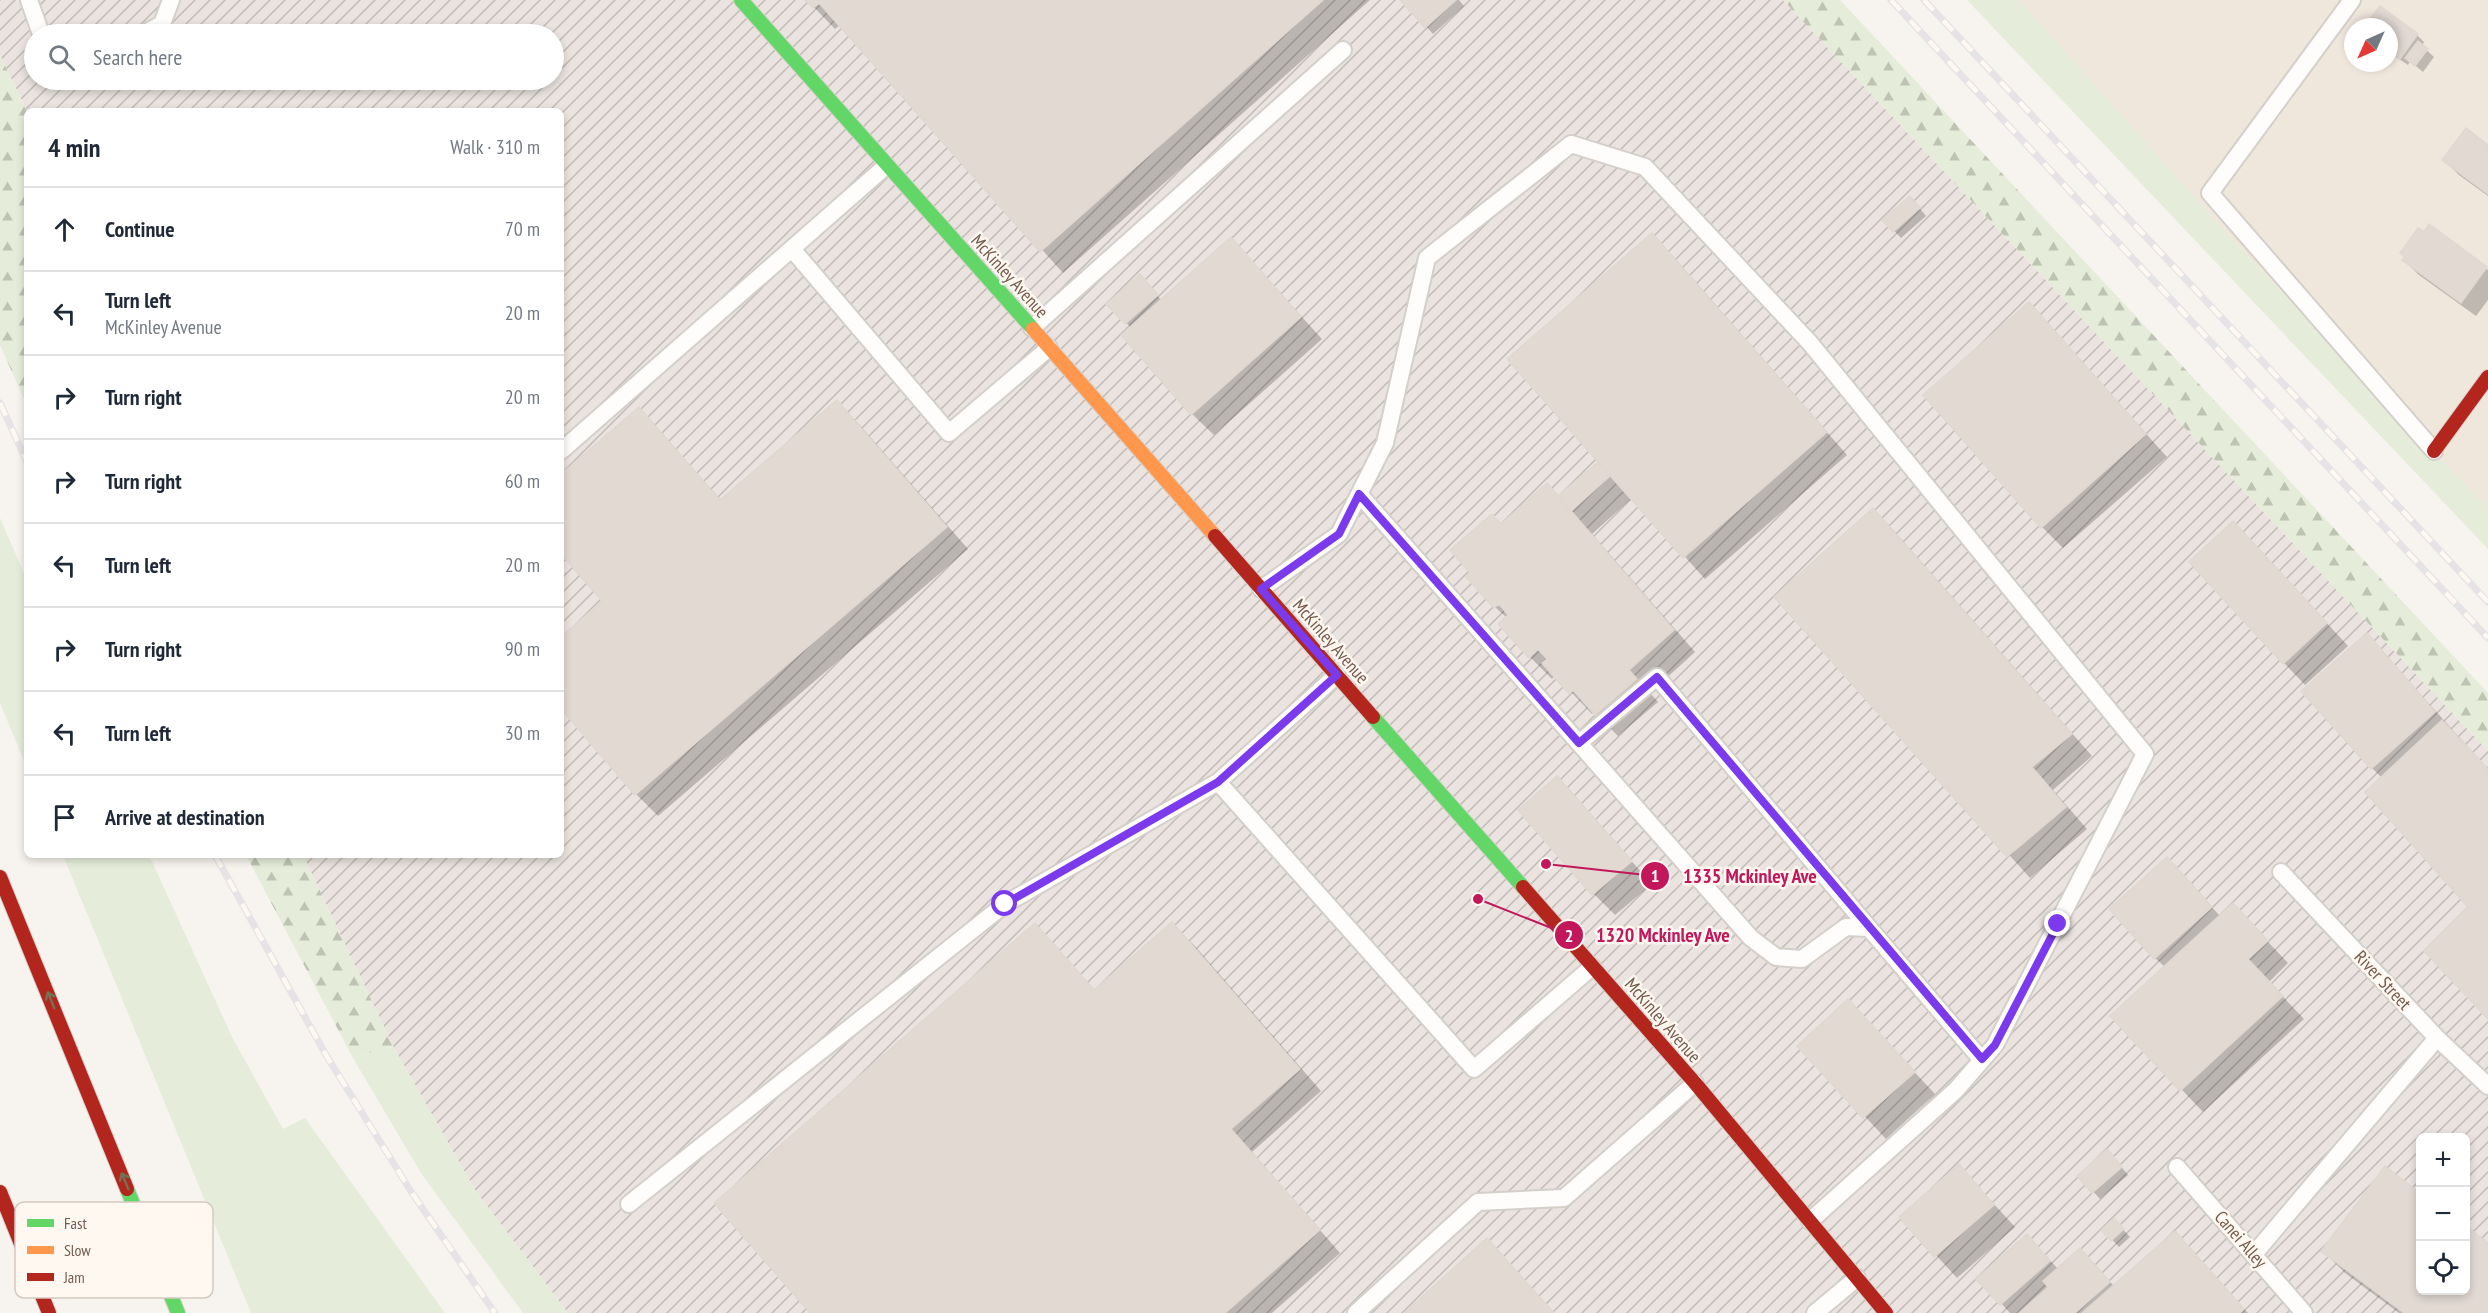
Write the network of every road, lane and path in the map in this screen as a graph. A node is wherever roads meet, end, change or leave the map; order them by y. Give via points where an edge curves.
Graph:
1 (29, 0) edge
2 (171, 0) edge
3 (741, 0) edge
4 (2352, 0) edge
5 (37, 24) edge
6 (162, 24) edge
7 (1343, 50) dead end
8 (886, 166) junction
9 (792, 249) junction
10 (1032, 328) junction
11 (1049, 348) junction
12 (2488, 376) edge
13 (564, 448) edge
14 (2434, 451) joint
15 (1359, 494) junction
16 (1261, 589) junction
17 (1337, 675) junction
18 (1579, 743) junction
19 (1218, 782) junction
20 (2281, 872) dead end
21 (0, 877) edge
22 (1869, 928) junction
23 (1592, 967) junction
24 (2437, 1038) junction
25 (1982, 1059) junction
26 (1695, 1083) junction
27 (2488, 1086) edge
28 (2177, 1167) dead end
29 (0, 1192) edge
30 (133, 1202) edge
31 (629, 1204) dead end
32 (1809, 1221) junction
33 (15, 1229) edge
34 (2254, 1254) junction
35 (1857, 1278) junction
36 (43, 1298) edge
37 (172, 1298) edge
38 (49, 1313) edge
39 (178, 1313) edge
40 (1356, 1313) edge
41 (1815, 1313) edge
42 (1886, 1313) edge
43 (2304, 1313) edge

1 - 5 lane
2 - 6 lane
3 - 8 main road, McKinley Avenue
4 - 14 lane via 2210,193
7 - 10 lane
8 - 9 lane
8 - 10 main road, McKinley Avenue
9 - 11 lane via 949,433
9 - 13 lane
10 - 11 main road, McKinley Avenue
11 - 16 main road, McKinley Avenue
12 - 14 main road
15 - 16 lane via 1339,534
15 - 18 lane
15 - 25 lane via 1385,443 1427,258 1571,144 1645,167 1810,343 2145,754 1995,1045
16 - 17 main road, McKinley Avenue
17 - 19 lane
17 - 23 main road, McKinley Avenue
18 - 22 lane via 1751,938 1776,957 1803,959 1846,927
18 - 22 lane via 1657,677
19 - 23 lane via 1474,1069
19 - 31 lane via 1005,904
20 - 24 lane, River Street
30 -> 21 main road
22 - 25 lane
23 - 26 main road, McKinley Avenue
24 - 27 lane, River Street
24 - 34 lane
25 - 32 lane via 1956,1090
26 - 32 main road, McKinley Avenue
26 - 40 lane via 1564,1198 1478,1202
28 - 34 lane, Canei Alley
29 - 33 main road
32 - 35 main road, McKinley Avenue
34 - 43 lane, Canei Alley
35 - 41 lane
35 - 42 main road, McKinley Avenue
36 - 38 main road
39 -> 37 main road

